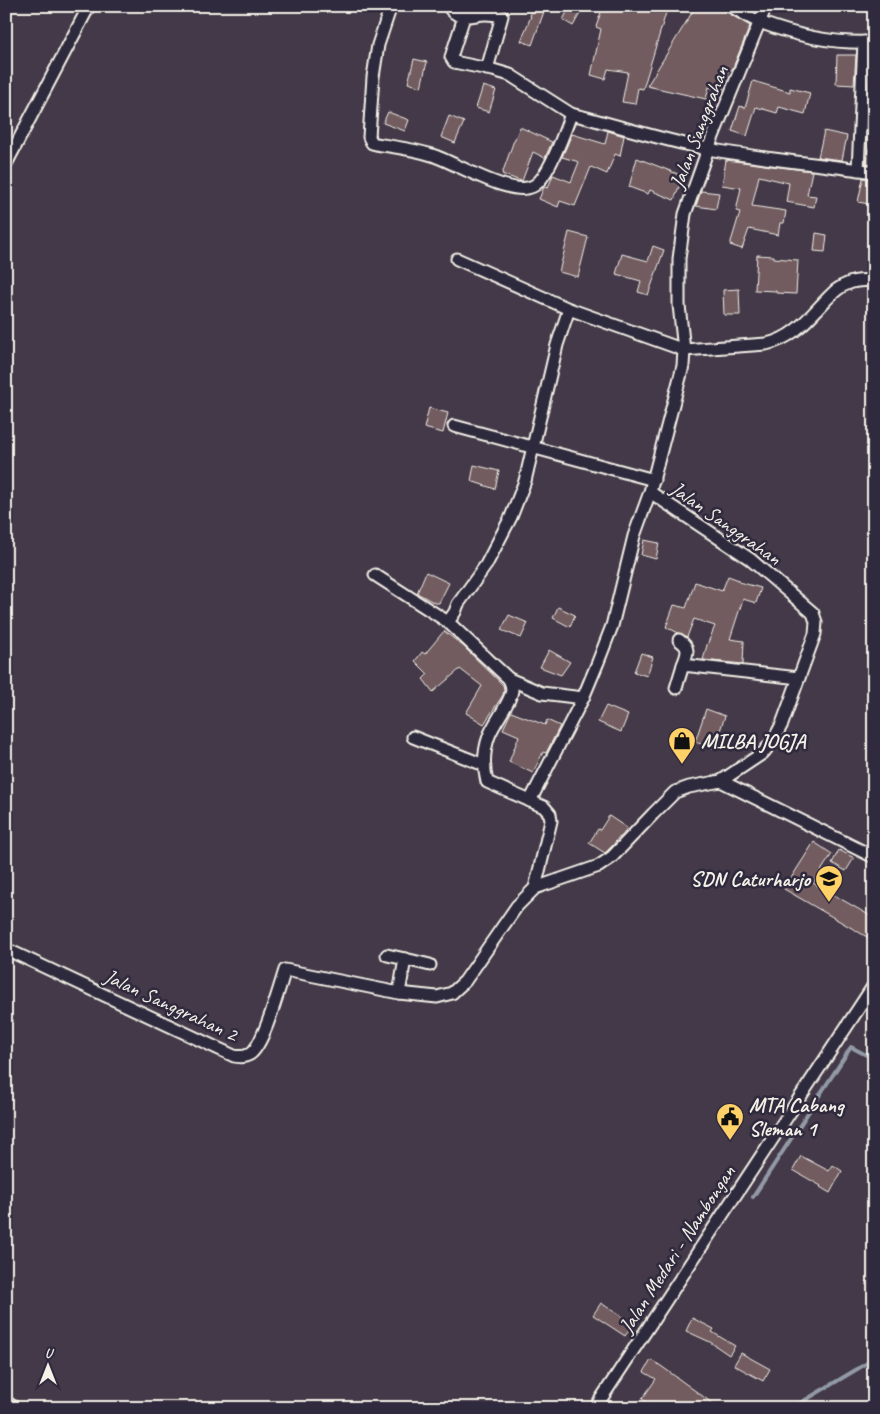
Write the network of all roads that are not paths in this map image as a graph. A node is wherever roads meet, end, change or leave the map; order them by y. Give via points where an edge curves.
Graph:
1 (89, 6) edge
2 (391, 6) edge
3 (448, 6) edge
4 (731, 6) edge
5 (766, 6) edge
6 (464, 17) junction
7 (760, 23) junction
8 (869, 42) edge
9 (487, 69) junction
10 (571, 114) junction
11 (708, 149) junction
12 (6, 164) edge
13 (858, 170) junction
14 (874, 172) edge
15 (457, 259) dead end
16 (874, 281) edge
17 (569, 309) junction
18 (684, 350) junction
19 (454, 426) dead end
20 (533, 446) junction
21 (654, 480) junction
22 (650, 492) junction
23 (375, 575) dead end
24 (448, 622) junction
25 (679, 640) dead end
26 (683, 665) junction
27 (799, 678) junction
28 (509, 679) junction
29 (676, 688) dead end
30 (583, 698) junction
31 (413, 737) dead end
32 (484, 766) junction
33 (721, 781) junction
34 (530, 801) junction
35 (874, 857) edge
36 (535, 888) junction
37 (6, 949) edge
38 (387, 955) dead end
39 (406, 960) junction
40 (430, 965) dead end
41 (874, 985) edge
42 (399, 993) junction
43 (6, 1402) edge
44 (15, 1408) edge
45 (595, 1408) edge

1 - 12 street
2 - 10 street via 374,69 369,137 372,143 434,156 488,180 523,189 535,185 548,170
3 - 6 street
4 - 7 street
5 - 7 street, Jalan Sanggrahan
6 - 9 street via 452,61
6 - 9 street via 502,16
7 - 8 street via 805,36
7 - 11 street, Jalan Sanggrahan
8 - 13 street
9 - 10 street via 510,75
10 - 11 street
11 - 13 street
11 - 18 street, Jalan Sanggrahan via 685,214 679,259 679,305
13 - 14 street
15 - 17 street
16 - 18 street via 854,281 839,288 803,325 774,343
17 - 18 street
17 - 20 street
18 - 21 street, Jalan Sanggrahan via 683,366
19 - 20 street
20 - 21 street
20 - 24 street via 526,481 511,517 486,565
21 - 22 street, Jalan Sanggrahan
22 - 27 street, Jalan Sanggrahan via 750,559 813,613 815,634
22 - 30 street via 634,536 612,626
23 - 24 street
24 - 28 street
25 - 26 street via 687,648
26 - 27 street
26 - 29 street
27 - 33 street, Jalan Sanggrahan via 774,741
28 - 30 street via 542,694
28 - 32 street via 510,697 489,736
30 - 34 street
31 - 32 street
32 - 34 street via 486,782
33 - 35 street
33 - 36 street, Jalan Sanggrahan 2 via 675,792 606,862
34 - 36 street via 544,807 552,821
36 - 42 street, Jalan Sanggrahan 2 via 517,906 466,981 452,993 437,997
37 - 42 street, Jalan Sanggrahan 2 via 234,1056 249,1055 256,1048 285,970
38 - 39 street
39 - 40 street
39 - 42 street
41 - 45 street, Jalan Medari - Nambongan
43 - 44 street

